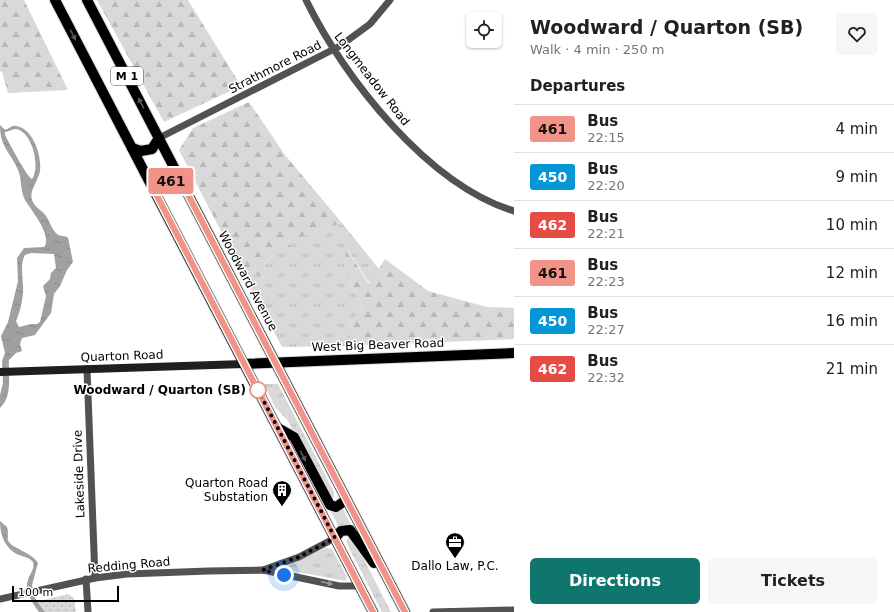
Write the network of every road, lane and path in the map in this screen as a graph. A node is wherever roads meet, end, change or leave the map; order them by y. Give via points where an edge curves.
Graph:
1 (55, 0) edge
2 (87, 0) edge
3 (306, 0) edge
4 (390, 0) edge
5 (333, 50) junction
6 (159, 138) junction
7 (132, 148) junction
8 (182, 183) junction
9 (154, 190) junction
10 (514, 212) edge
11 (514, 353) edge
12 (276, 362) junction
13 (244, 364) junction
14 (87, 369) junction
15 (0, 372) edge
16 (278, 428) junction
17 (346, 500) junction
18 (335, 538) junction
19 (263, 570) junction
20 (385, 575) junction
21 (95, 578) junction
22 (86, 579) junction
23 (360, 586) junction
24 (0, 599) edge
25 (514, 610) edge
26 (88, 612) edge
27 (373, 612) edge
28 (405, 612) edge
29 (433, 612) edge

1 -> 7 main road, M 1
6 -> 2 main road, Woodward Avenue / M 1
3 - 5 street, Longmeadow Road
4 - 5 street, Strathmore Road via 370,24
5 - 6 street, Strathmore Road
5 - 10 street, Longmeadow Road via 389,122 425,156 461,185
6 - 7 main road via 152,149 141,151
6 - 8 main road, Woodward Avenue / M 1
7 - 9 main road, M 1
8 - 9 main road via 171,181 160,184
8 - 12 main road, Woodward Avenue / M 1
9 - 13 main road, M 1
11 - 12 main road, West Big Beaver Road
12 - 13 main road, West Big Beaver Road
12 - 17 main road, Woodward Avenue / M 1
13 - 14 street, Quarton Road
13 - 16 main road, M 1
14 - 15 street, Quarton Road
14 - 21 street, Lakeside Drive
16 -> 17 main road via 294,437 330,505 336,507
16 - 18 main road, M 1
17 - 20 main road, Woodward Avenue / M 1
18 - 19 street, Redding Road via 299,557
18 - 20 main road via 345,530 350,530
18 - 23 main road, M 1
19 - 21 street, Redding Road via 154,573
19 -> 23 street, Redding Road via 339,586
20 - 28 main road, M 1
21 - 22 street, Redding Road
22 - 24 street, Redding Road
22 - 26 street
23 - 27 main road, M 1
25 - 29 street

